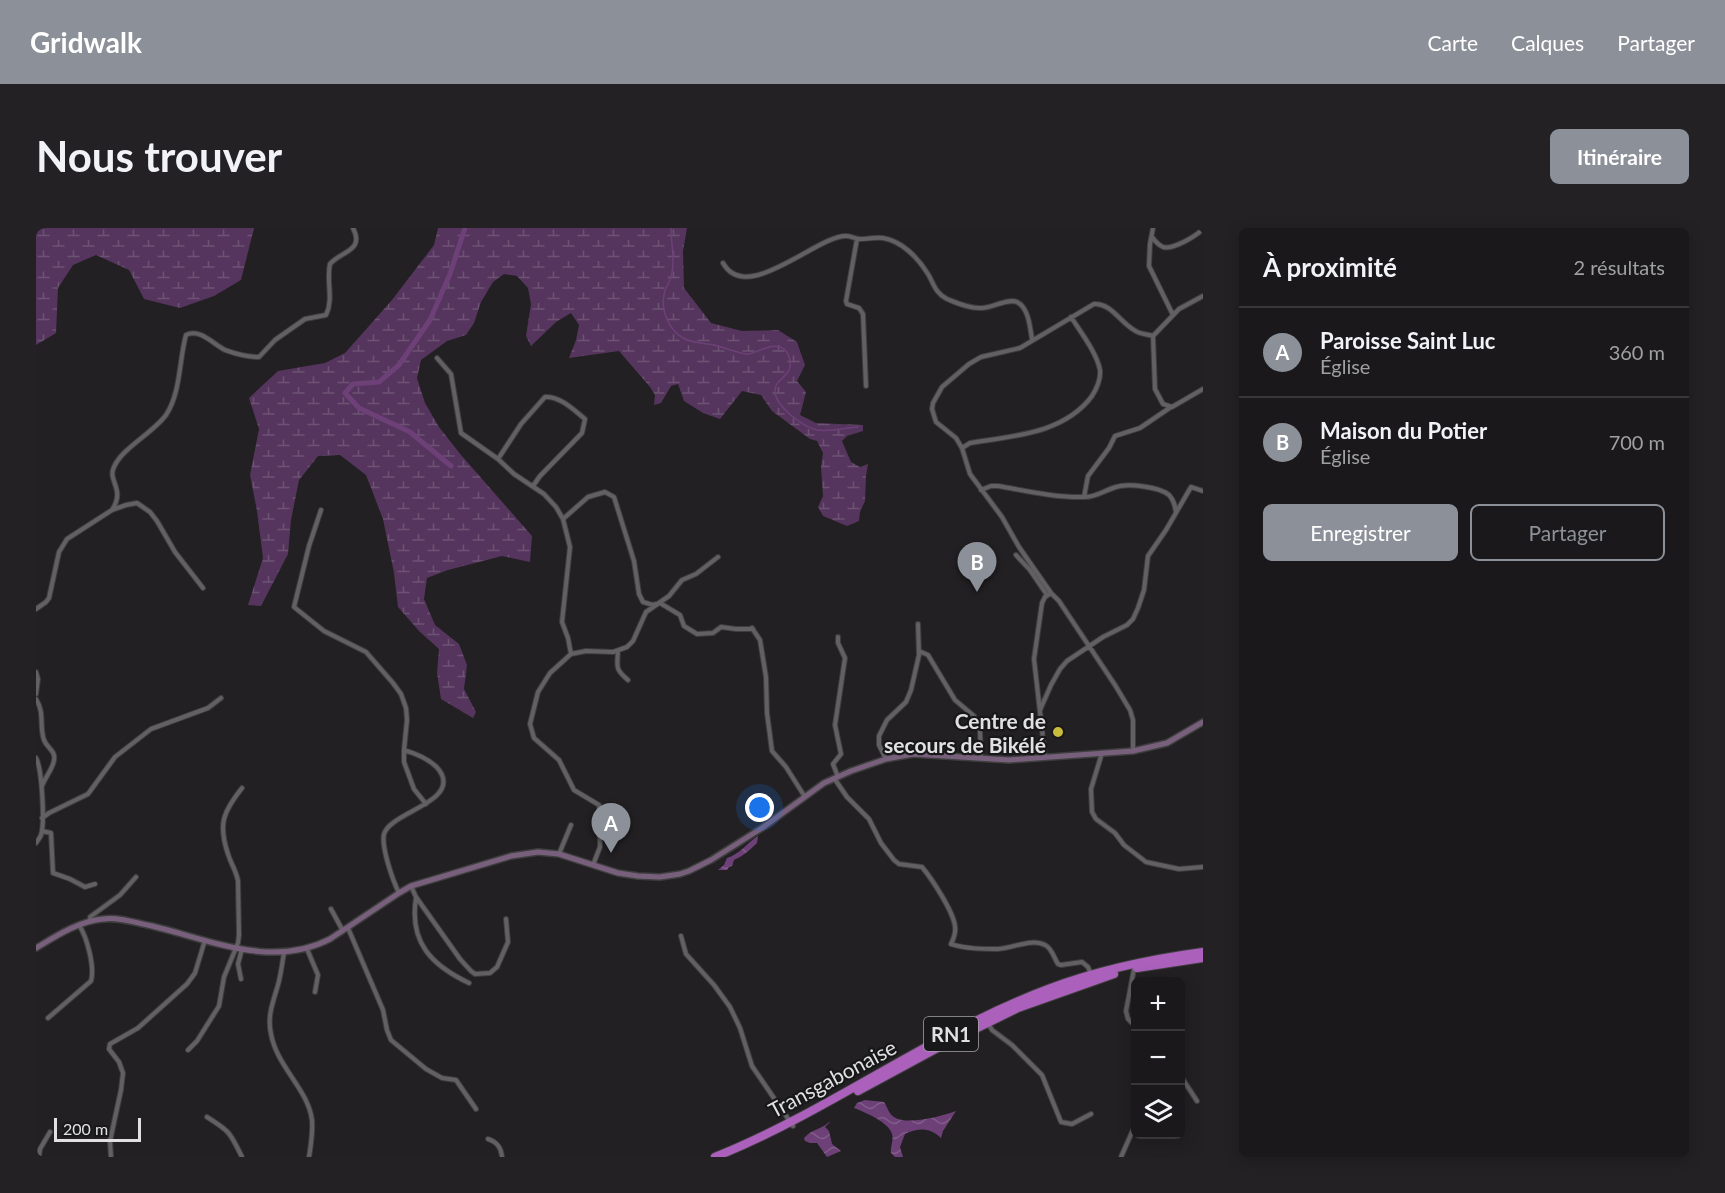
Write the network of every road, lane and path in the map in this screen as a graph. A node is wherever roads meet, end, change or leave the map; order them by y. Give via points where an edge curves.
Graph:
1 (353, 228) edge
2 (1153, 228) edge
3 (1203, 229) edge
4 (1151, 236) junction
5 (857, 239) junction
6 (723, 263) dead end
7 (1203, 296) edge
8 (1173, 315) junction
9 (1071, 317) junction
10 (1153, 336) junction
11 (1032, 339) junction
12 (437, 358) dead end
13 (866, 386) dead end
14 (1203, 389) edge
15 (1172, 407) junction
16 (962, 448) junction
17 (498, 459) junction
18 (533, 486) junction
19 (981, 490) junction
20 (1203, 491) edge
21 (1084, 497) junction
22 (112, 510) junction
23 (321, 510) dead end
24 (1176, 514) junction
25 (563, 519) junction
26 (1016, 555) dead end
27 (718, 557) dead end
28 (203, 588) dead end
29 (1049, 594) junction
30 (660, 603) junction
31 (36, 609) edge
32 (918, 624) dead end
33 (838, 637) dead end
34 (1089, 646) junction
35 (618, 651) junction
36 (919, 651) junction
37 (571, 654) junction
38 (36, 672) edge
39 (628, 680) dead end
40 (36, 694) edge
41 (221, 698) dead end
42 (36, 699) edge
43 (1040, 710) junction
44 (1203, 722) edge
45 (404, 750) junction
46 (1133, 751) junction
47 (1102, 753) junction
48 (1046, 756) junction
49 (36, 758) edge
50 (981, 758) junction
51 (886, 759) junction
52 (836, 777) junction
53 (42, 786) junction
54 (242, 788) dead end
55 (805, 796) junction
56 (426, 804) junction
57 (42, 818) junction
58 (571, 825) dead end
59 (42, 831) junction
60 (36, 843) edge
61 (558, 854) junction
62 (593, 865) junction
63 (1203, 867) edge
64 (136, 877) dead end
65 (95, 884) dead end
66 (411, 886) junction
67 (399, 892) junction
68 (416, 897) junction
69 (331, 909) dead end
70 (506, 919) dead end
71 (91, 921) junction
72 (80, 925) junction
73 (345, 929) junction
74 (681, 936) dead end
75 (205, 940) junction
76 (36, 948) edge
77 (239, 949) junction
78 (307, 949) junction
79 (1203, 952) edge
80 (284, 953) junction
81 (1203, 958) edge
82 (1134, 969) junction
83 (1091, 975) junction
84 (1132, 977) edge
85 (241, 978) dead end
86 (469, 984) dead end
87 (1131, 985) edge
88 (315, 992) dead end
89 (48, 1018) dead end
90 (988, 1022) junction
91 (1131, 1022) edge
92 (188, 1050) dead end
93 (1185, 1083) edge
94 (1197, 1101) dead end
95 (476, 1109) dead end
96 (1091, 1114) dead end
97 (207, 1117) dead end
98 (792, 1124) junction
99 (50, 1132) dead end
100 (1131, 1134) edge
101 (488, 1139) dead end
102 (39, 1157) edge
103 (111, 1157) edge
104 (242, 1157) edge
105 (309, 1157) edge
106 (502, 1157) edge
107 (715, 1157) edge
108 (729, 1157) edge
109 (1121, 1157) edge

1 - 22 street via 355,245 330,264 326,315 305,319 259,357 228,351 195,333 186,335 167,413 113,469 118,492
2 - 4 street
3 - 4 street via 1169,248 1160,246
4 - 8 street via 1149,266
5 - 6 street via 848,235 834,238 754,276 740,275
5 - 11 street via 884,238 903,247 921,265 938,294 954,302 976,308 1016,301 1028,317
5 - 13 street via 846,301 863,314
7 - 8 street
8 - 10 street
9 - 10 street via 1098,303 1135,331
9 - 11 street
9 - 16 street via 1100,368 1098,384 1084,406 1047,428 970,442
10 - 15 street via 1155,389 1163,404
11 - 16 street via 1020,348 981,357 949,380 936,395 934,419
12 - 17 street via 451,374 461,433
14 - 15 street
15 - 21 street via 1140,428 1115,436 1088,476
16 - 19 street
17 - 18 street
17 - 18 street via 520,424 544,397 558,399 578,412 585,419 582,433
18 - 25 street via 549,498
19 - 21 street via 999,486
19 - 29 street
20 - 24 street via 1191,487
21 - 24 street via 1119,486 1147,487 1168,494
22 - 28 street via 137,503 150,512
22 - 31 street via 67,539 59,552 49,598
23 - 45 street via 294,607 324,631 366,652 393,683 406,708
24 - 34 street via 1148,556 1144,590 1133,619
25 - 30 street via 588,497 611,494 634,561 639,594 646,603
25 - 37 street via 570,547 562,622
26 - 29 street
27 - 30 street via 682,580
29 - 34 street via 1059,601
29 - 43 street via 1043,599 1034,654
30 - 35 street via 646,612 633,641
30 - 55 street via 680,615 684,627 697,634 713,633 721,627 752,627 760,642 766,677 772,751
32 - 36 street
33 - 52 street via 845,658 835,725 841,754 832,764
34 - 43 street via 1060,669
34 - 46 street via 1130,710 1134,720
35 - 37 street
35 - 39 street via 617,668
36 - 50 street via 928,655 955,700 974,716 980,731
36 - 51 street via 906,702 886,720 879,736
37 - 62 street via 550,673 538,692 530,724 534,738 558,760 574,790 599,805 600,847
38 - 40 street
41 - 57 street via 208,708 144,733 115,757 88,794
42 - 53 street via 44,741 55,758
43 - 48 street
44 - 46 street via 1167,742
45 - 56 street via 414,789
45 - 56 street via 417,754 441,772 443,783
46 - 47 street
47 - 48 street
47 - 63 street via 1091,789 1096,819 1146,862 1179,869
48 - 50 street
49 - 53 street
50 - 51 street via 913,754
51 - 52 street
52 - 55 street
52 - 83 street via 847,797 865,813 894,860 922,867 929,876 954,920 951,944 1000,949 1043,944 1058,964 1082,962
53 - 57 street
54 - 77 street via 226,810 223,823 228,855 237,872
55 - 62 street via 762,828 689,871 660,877 638,876
56 - 67 street via 394,822 384,835 386,856
57 - 59 street
58 - 61 street
59 - 60 street
59 - 65 street via 51,833 53,873 85,886
61 - 62 street
61 - 66 street via 511,856
64 - 71 street
66 - 67 street
66 - 68 street
67 - 73 street
68 - 70 street via 475,974 490,973 497,967 508,942
68 - 86 street via 414,914 420,942 435,962
69 - 73 street
71 - 72 street
71 - 75 street via 123,920
72 - 76 street
72 - 89 street via 93,971 91,981
73 - 78 street
73 - 95 street via 383,1010 391,1040 426,1069 456,1080
74 - 98 street via 686,954 730,1007 752,1066
75 - 77 street
75 - 103 street via 195,973 187,984 138,1028 110,1044 123,1073 110,1141
77 - 80 street
77 - 85 street
77 - 92 street via 224,977 219,1006
78 - 80 street
78 - 88 street via 318,975
79 - 83 highway, Transgabonaise / RN1
80 - 105 street via 270,1009 270,1032 279,1060 300,1090 310,1114
81 - 82 highway, Transgabonaise / RN1
82 - 84 street
82 - 90 highway, Transgabonaise / RN1 via 1057,993
83 - 98 highway, Transgabonaise / RN1 via 992,1013
87 - 91 street via 1126,1011
90 - 96 street via 1042,1075 1061,1122 1072,1124
90 - 98 highway, Transgabonaise / RN1
93 - 94 street
97 - 104 street via 227,1129
98 - 107 highway, Transgabonaise / RN1
98 - 108 highway, Transgabonaise / RN1
99 - 102 street
100 - 109 street
101 - 106 street via 499,1145

